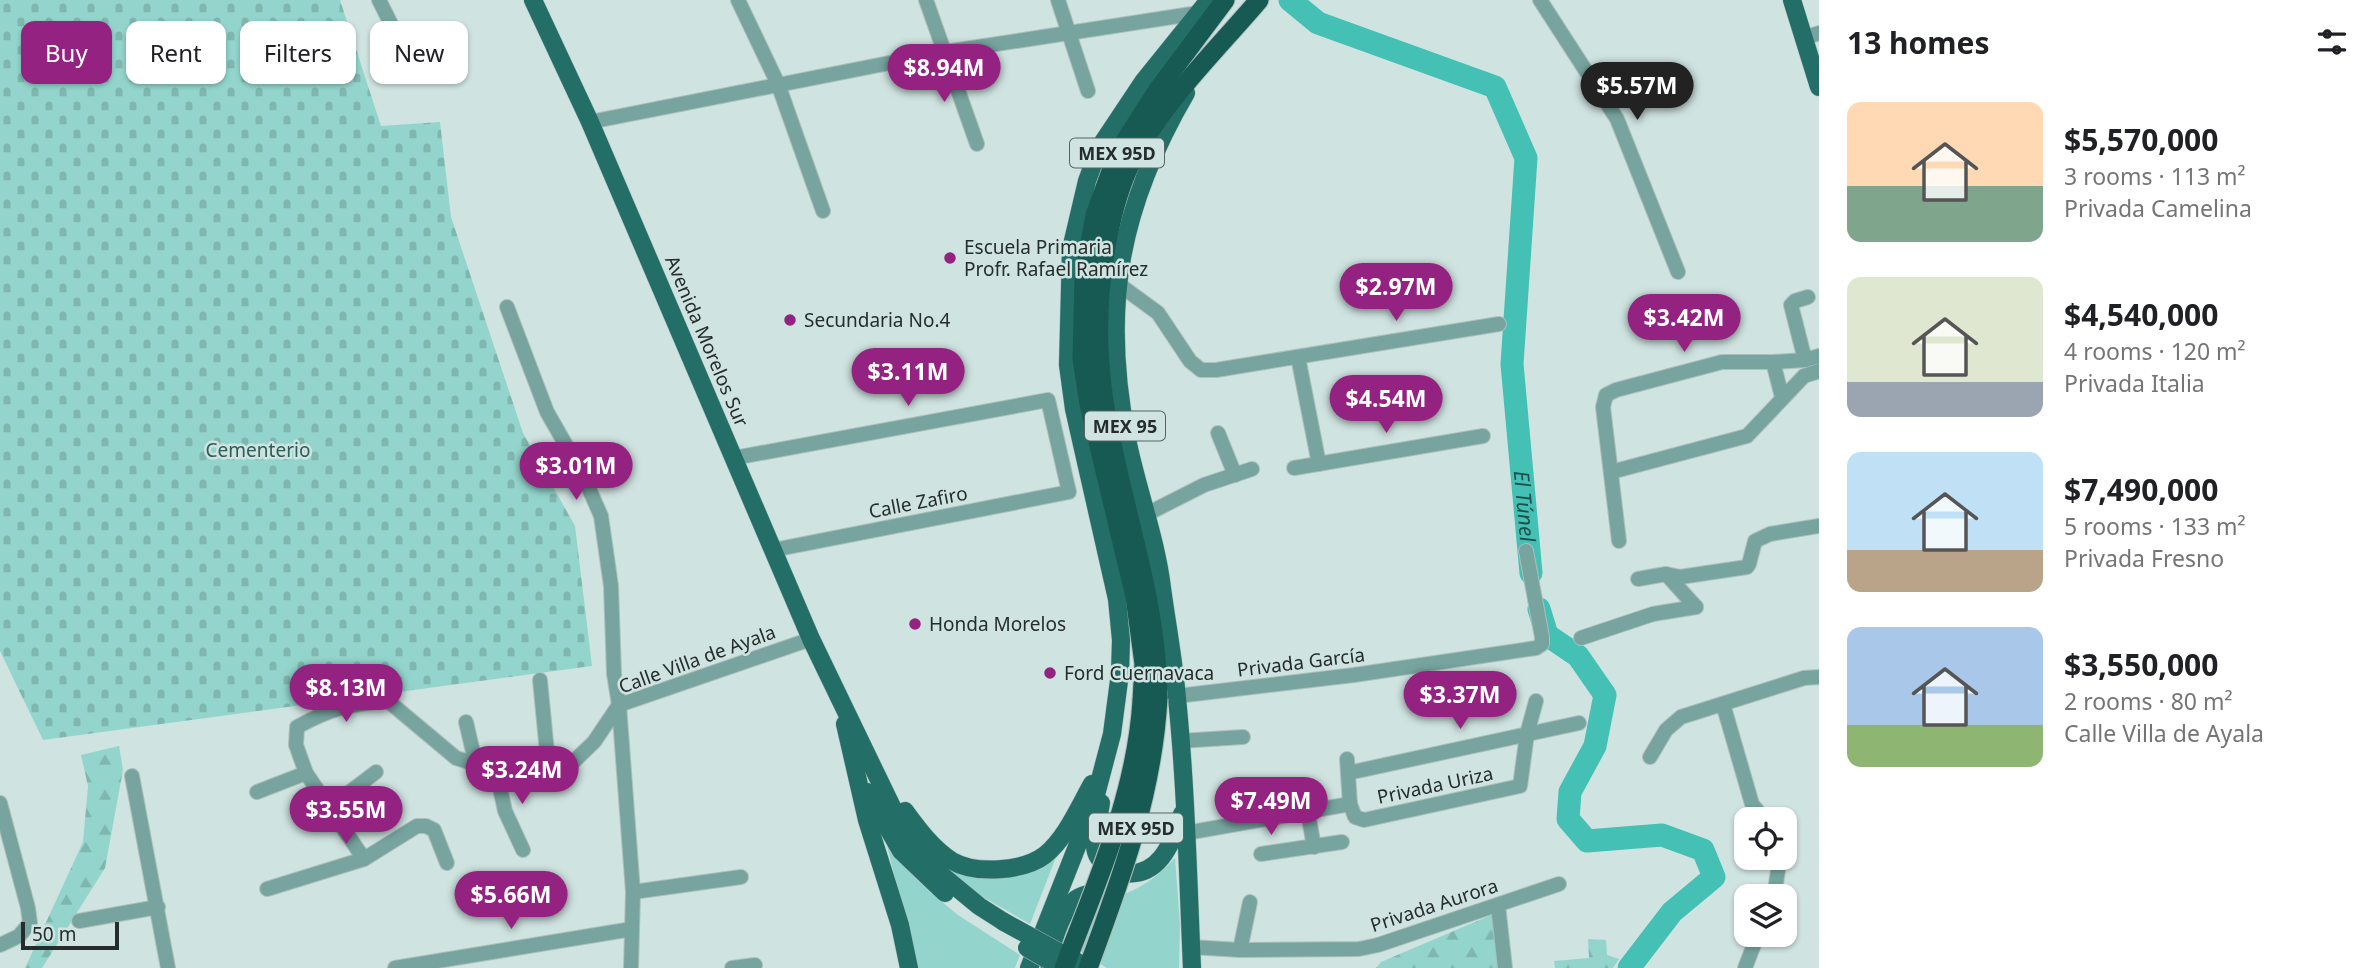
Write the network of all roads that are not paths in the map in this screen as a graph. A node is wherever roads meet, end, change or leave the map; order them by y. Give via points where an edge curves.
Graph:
1 (379, 0) edge
2 (533, 0) edge
3 (738, 0) edge
4 (926, 0) edge
5 (1058, 0) edge
6 (1259, 0) edge
7 (1540, 0) edge
8 (1792, 0) edge
9 (1210, 6) edge
10 (390, 21) edge
11 (1069, 32) junction
12 (1811, 35) edge
13 (945, 52) junction
14 (1203, 63) junction
15 (778, 84) junction
16 (1819, 87) edge
17 (1088, 91) dead end
18 (590, 122) junction
19 (977, 144) dead end
20 (823, 211) dead end
21 (1678, 272) dead end
22 (1117, 283) junction
23 (1808, 297) dead end
24 (507, 307) dead end
25 (1499, 324) dead end
26 (1298, 357) junction
27 (1812, 358) edge
28 (1773, 362) junction
29 (1819, 371) edge
30 (1782, 397) junction
31 (1218, 433) dead end
32 (1483, 436) dead end
33 (734, 458) junction
34 (1318, 464) junction
35 (1294, 468) dead end
36 (1252, 469) dead end
37 (1611, 472) junction
38 (1235, 475) junction
39 (1145, 515) junction
40 (1819, 526) edge
41 (1619, 541) dead end
42 (773, 550) junction
43 (1526, 551) dead end
44 (1665, 574) junction
45 (1639, 579) dead end
46 (1144, 621) junction
47 (1581, 638) dead end
48 (811, 639) junction
49 (1819, 677) edge
50 (540, 680) dead end
51 (1177, 696) junction
52 (839, 700) junction
53 (1536, 701) dead end
54 (1723, 704) junction
55 (619, 705) junction
56 (466, 722) dead end
57 (1578, 723) dead end
58 (1112, 734) junction
59 (1528, 734) junction
60 (1243, 737) dead end
61 (1180, 741) junction
62 (866, 749) junction
63 (1650, 757) dead end
64 (476, 765) junction
65 (1103, 766) junction
66 (496, 770) junction
67 (376, 772) dead end
68 (306, 773) junction
69 (549, 773) junction
70 (132, 776) dead end
71 (858, 777) junction
72 (257, 792) dead end
73 (0, 803) edge
74 (1185, 803) junction
75 (330, 807) junction
76 (1754, 807) edge
77 (1352, 810) junction
78 (1308, 813) junction
79 (1186, 833) junction
80 (1342, 842) dead end
81 (1314, 847) junction
82 (523, 850) dead end
83 (1261, 854) dead end
84 (364, 859) junction
85 (447, 863) dead end
86 (1141, 874) junction
87 (741, 877) dead end
88 (1559, 884) dead end
89 (267, 889) dead end
90 (632, 892) junction
91 (1250, 902) dead end
92 (1498, 905) junction
93 (158, 906) junction
94 (79, 921) dead end
95 (1002, 927) junction
96 (632, 929) junction
97 (0, 945) edge
98 (1191, 947) junction
99 (1753, 947) edge
100 (1240, 950) junction
101 (755, 965) dead end
102 (421, 966) edge
103 (168, 968) edge
104 (395, 968) edge
105 (632, 968) edge
106 (732, 968) edge
107 (909, 968) edge
108 (1029, 968) edge
109 (1045, 968) edge
110 (1063, 968) edge
111 (1088, 968) edge
112 (1192, 968) edge
113 (1505, 968) edge
114 (1745, 968) edge

1 - 10 street
2 - 18 main road, Avenida Morelos Sur
3 - 15 street
4 - 13 street
5 - 11 street
6 - 14 highway, MEX 95
7 - 21 street via 1617,119
8 - 12 main road
9 - 11 street
9 - 46 highway, MEX 95D via 1118,152 1087,249 1082,359 1089,404
9 - 58 main road, MEX 95 via 1143,82 1099,148 1071,248 1068,365 1117,600 1121,640
11 - 13 street
11 - 17 street
12 - 16 main road
13 - 15 street
13 - 19 street
14 - 22 main road, MEX 95 via 1148,166 1129,222
14 - 46 highway, MEX 95D via 1130,166 1113,215 1102,275 1099,319 1104,401 1140,558
15 - 18 street
15 - 20 street
18 - 33 main road, Avenida Morelos Sur
22 - 26 street via 1158,313 1189,362 1201,370
22 - 39 main road, MEX 95 via 1120,396
23 - 27 street via 1791,305
24 - 55 street via 547,412 601,516
25 - 26 street
26 - 34 street
27 - 28 street
28 - 30 street
28 - 37 street via 1722,362 1606,395 1603,407
29 - 30 street via 1804,376
30 - 37 street via 1746,436
31 - 38 street
32 - 34 street
33 - 42 main road, Avenida Morelos Sur
33 - 42 street, Calle Zafiro via 1048,400 1069,492
34 - 35 street
36 - 38 street
37 - 41 street
38 - 39 street
39 - 51 main road, MEX 95 via 1160,570
40 - 44 street via 1755,541 1746,567 1681,577
42 - 48 main road, Avenida Morelos Sur
43 - 51 street, Privada García via 1542,638 1536,648 1354,676
44 - 45 street
44 - 47 street via 1696,607 1653,614
46 - 110 highway, MEX 95D, bridge via 1141,724 1134,765 1110,850
46 - 111 highway, MEX 95D, bridge via 1157,663 1150,774 1128,855
48 - 52 main road, Avenida Morelos Sur
48 - 55 street, Calle Villa de Ayala
49 - 54 street
50 - 69 street
51 - 61 main road, MEX 95
52 - 62 main road
52 - 71 main road
53 - 59 street, Privada Uriza
54 - 63 street via 1681,717 1665,730
54 - 76 street
55 - 69 street, Calle Villa de Ayala via 594,742 571,764
55 - 90 street
56 - 64 street
57 - 59 street
58 - 65 main road, MEX 95
58 - 86 main road via 1096,852 1113,871
59 - 77 street via 1348,766
59 - 77 street, Privada Uriza via 1520,786 1364,820
60 - 61 street
61 - 74 main road, MEX 95
62 - 65 main road via 928,840 954,863 983,869 1014,868 1044,856 1058,842
62 - 95 main road via 911,840 939,873
64 - 66 street, Calle Villa de Ayala
64 - 68 street, Calle Villa de Ayala via 456,758 388,701 355,703 323,712 297,727 296,745
65 - 108 main road, MEX 95 via 1093,806
66 - 69 street, Calle Villa de Ayala
66 - 82 street via 505,811
67 - 75 street
68 - 72 street
68 - 75 street, Calle Villa de Ayala
70 - 93 street
71 - 95 main road via 901,851 954,902
71 - 107 main road
73 - 97 street via 30,923 19,936
74 - 79 main road, MEX 95
74 - 86 main road via 1167,851
75 - 84 street, Calle Villa de Ayala
77 - 78 street, Privada Uriza
78 - 79 street, Privada Uriza
78 - 81 street
79 - 98 main road, MEX 95
80 - 81 street
81 - 83 street
84 - 85 street via 416,826 426,825 434,830
84 - 89 street
86 - 109 main road via 1075,900 1067,909
87 - 90 street
88 - 92 street, Privada Aurora
90 - 96 street
91 - 100 street
92 - 100 street, Privada Aurora via 1368,947
92 - 113 street
93 - 94 street
93 - 103 street
95 - 110 main road, bridge
95 - 111 main road, bridge
96 - 102 street
96 - 105 street
98 - 100 street, Privada Aurora
98 - 112 main road, MEX 95
99 - 114 street
101 - 106 street
102 - 104 street

